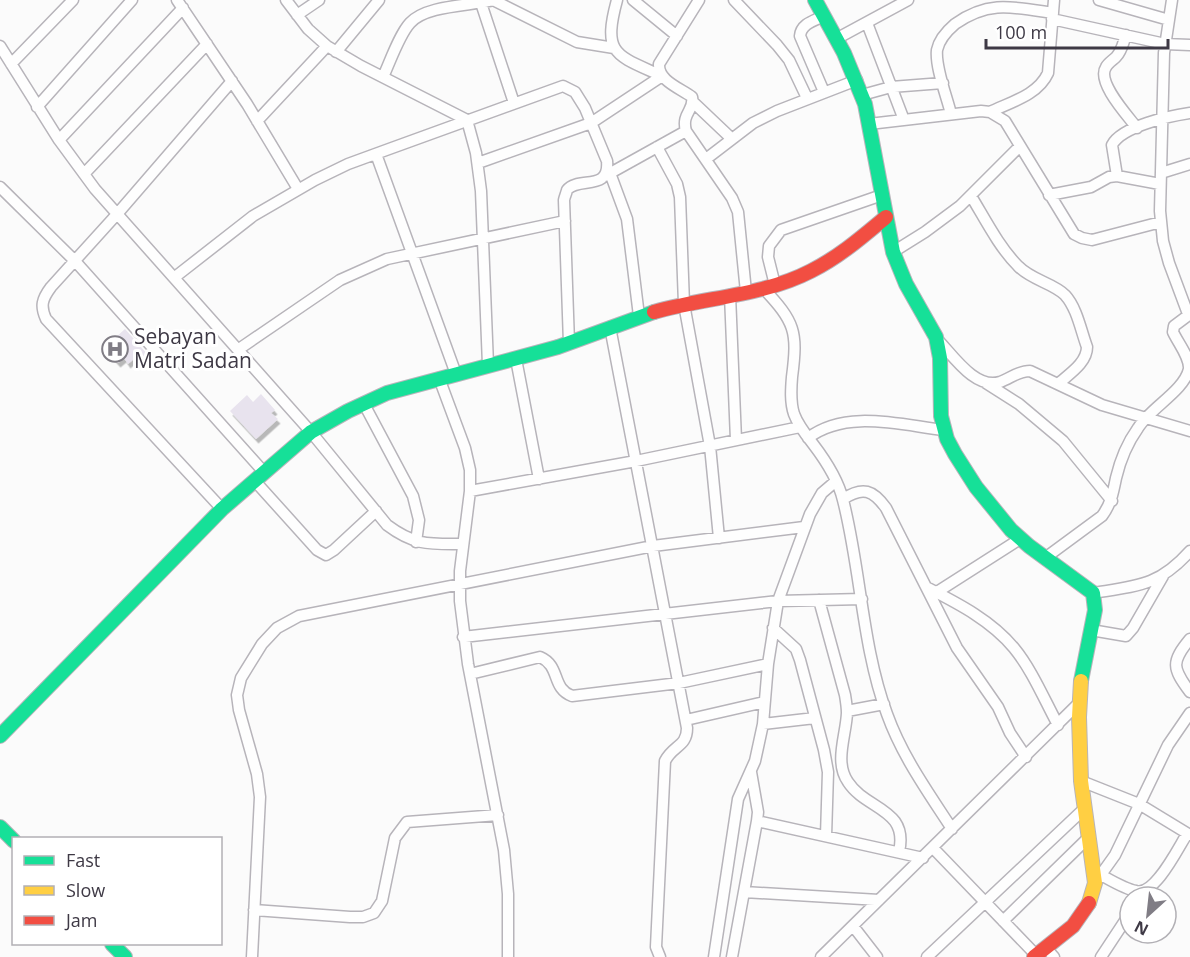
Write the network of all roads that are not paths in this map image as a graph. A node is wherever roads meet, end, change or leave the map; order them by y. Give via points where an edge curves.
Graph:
1 (73, 0) edge
2 (132, 0) edge
3 (286, 0) edge
4 (319, 0) edge
5 (379, 0) edge
6 (493, 0) edge
7 (617, 0) edge
8 (633, 0) edge
9 (699, 0) edge
10 (734, 0) edge
11 (815, 0) edge
12 (908, 0) edge
13 (1054, 0) edge
14 (1099, 0) edge
15 (1172, 0) edge
16 (479, 1) edge
17 (180, 4) edge
18 (297, 15) junction
19 (824, 16) junction
20 (1052, 16) junction
21 (1168, 20) junction
22 (867, 23) junction
23 (1126, 35) junction
24 (677, 36) junction
25 (836, 39) junction
26 (207, 44) junction
27 (1165, 44) junction
28 (1190, 45) edge
29 (0, 48) edge
30 (614, 48) junction
31 (331, 49) junction
32 (11, 64) junction
33 (662, 76) junction
34 (383, 77) junction
35 (857, 80) junction
36 (232, 81) junction
37 (943, 83) junction
38 (891, 87) junction
39 (824, 92) junction
40 (862, 94) junction
41 (807, 98) junction
42 (693, 102) junction
43 (514, 103) junction
44 (37, 107) junction
45 (990, 112) junction
46 (1190, 113) edge
47 (951, 114) junction
48 (1162, 117) junction
49 (467, 120) junction
50 (904, 120) junction
51 (257, 121) junction
52 (591, 123) junction
53 (869, 124) junction
54 (1137, 128) junction
55 (686, 131) junction
56 (732, 139) junction
57 (59, 140) junction
58 (1020, 146) junction
59 (657, 147) junction
60 (376, 154) junction
61 (706, 159) junction
62 (478, 163) junction
63 (1190, 164) edge
64 (84, 174) junction
65 (607, 174) junction
66 (1117, 176) junction
67 (1161, 179) junction
68 (0, 187) edge
69 (298, 189) junction
70 (882, 195) junction
71 (1049, 195) junction
72 (971, 196) junction
73 (118, 213) junction
74 (886, 217) junction
75 (565, 221) junction
76 (1161, 222) junction
77 (483, 238) junction
78 (893, 252) junction
79 (412, 253) junction
80 (75, 261) junction
81 (175, 276) junction
82 (769, 286) junction
83 (746, 292) junction
84 (730, 295) junction
85 (684, 304) junction
86 (639, 315) junction
87 (1187, 319) edge
88 (610, 327) junction
89 (937, 338) junction
90 (570, 343) junction
91 (239, 349) junction
92 (516, 359) junction
93 (488, 365) junction
94 (456, 374) junction
95 (439, 378) junction
96 (986, 383) junction
97 (1058, 384) junction
98 (364, 404) junction
99 (1145, 417) junction
100 (800, 427) junction
101 (944, 430) junction
102 (1190, 431) edge
103 (311, 432) junction
104 (808, 438) junction
105 (736, 440) junction
106 (710, 446) junction
107 (636, 461) junction
108 (259, 476) junction
109 (1116, 477) junction
110 (539, 479) junction
111 (836, 481) junction
112 (1099, 486) junction
113 (470, 491) junction
114 (843, 499) junction
115 (1112, 501) junction
116 (222, 509) junction
117 (376, 511) junction
118 (804, 527) junction
119 (719, 538) junction
120 (1020, 539) junction
121 (416, 542) junction
122 (463, 544) junction
123 (652, 546) junction
124 (1190, 551) edge
125 (1045, 558) junction
126 (1163, 576) junction
127 (460, 584) junction
128 (926, 587) junction
129 (937, 592) junction
130 (1093, 593) junction
131 (862, 599) junction
132 (819, 600) junction
133 (778, 601) junction
134 (665, 614) junction
135 (773, 628) junction
136 (1091, 630) junction
137 (464, 637) junction
138 (1190, 639) edge
139 (768, 664) junction
140 (470, 674) junction
141 (679, 683) junction
142 (1190, 692) edge
143 (764, 702) junction
144 (884, 704) junction
145 (1079, 704) junction
146 (847, 711) junction
147 (1190, 713) edge
148 (815, 718) junction
149 (686, 720) junction
150 (762, 724) junction
151 (1058, 724) junction
152 (0, 736) edge
153 (1026, 757) junction
154 (751, 772) junction
155 (1081, 781) junction
156 (1139, 804) junction
157 (1085, 808) junction
158 (498, 815) junction
159 (757, 821) junction
160 (0, 827) edge
161 (952, 829) junction
162 (1189, 834) edge
163 (826, 836) junction
164 (1089, 837) junction
165 (12, 839) edge
166 (933, 848) junction
167 (899, 852) junction
168 (923, 858) junction
169 (1098, 879) junction
170 (1118, 885) edge
171 (1154, 885) edge
172 (744, 891) junction
173 (879, 900) junction
174 (986, 903) junction
175 (254, 910) junction
176 (1003, 921) junction
177 (853, 926) junction
178 (1118, 931) edge
179 (113, 945) edge
180 (1043, 954) edge
181 (125, 957) edge
182 (252, 957) edge
183 (508, 957) edge
184 (660, 957) edge
185 (714, 957) edge
186 (731, 957) edge
187 (741, 957) edge
188 (821, 957) edge
189 (878, 957) edge
190 (927, 957) edge
191 (1101, 957) edge

1 - 32 street
2 - 44 street
3 - 18 street
4 - 18 street
5 - 31 street
6 - 16 street
6 - 30 street via 577,42
7 - 30 street via 610,32
8 - 24 street
9 - 24 street
10 - 41 street via 789,60
11 - 19 street
12 - 22 street
13 - 20 street
14 - 21 street
15 - 21 street
16 - 34 street via 418,16 408,24
16 - 43 street
17 - 26 street
17 - 57 street
18 - 31 street
19 - 25 street
19 - 39 street via 806,25 800,36
20 - 23 street
20 - 37 street via 996,5 968,13 948,30 937,48
20 - 45 street via 1044,82
21 - 27 street
22 - 25 street
22 - 38 street
23 - 27 street
23 - 54 street via 1118,55 1106,65 1104,80
24 - 33 street via 659,64
25 - 35 street
26 - 36 street
26 - 64 street
27 - 28 street
27 - 48 street
29 - 32 street
30 - 33 street via 623,58
31 - 34 street
31 - 51 street
32 - 44 street
33 - 42 street via 692,97
33 - 52 street
34 - 49 street
35 - 39 street
35 - 40 street
36 - 51 street
36 - 73 street
37 - 38 street
37 - 47 street
38 - 40 street
38 - 50 street
39 - 41 street
40 - 53 street
41 - 56 street via 753,123
42 - 55 street via 685,116
42 - 56 street
43 - 49 street
43 - 52 street via 563,86 575,92
44 - 57 street
45 - 47 street
45 - 58 street via 1005,121
46 - 48 street
47 - 50 street
48 - 54 street
48 - 67 street
49 - 60 street
49 - 62 street
50 - 53 street
51 - 69 street
52 - 62 street
52 - 65 street via 607,161
53 - 70 street
54 - 66 street via 1119,136 1112,145
55 - 59 street
55 - 61 street
56 - 61 street
57 - 64 street
58 - 71 street
58 - 72 street
59 - 65 street
59 - 85 street via 680,197
60 - 69 street
60 - 79 street
61 - 83 street via 738,212
62 - 77 street
63 - 67 street
64 - 73 street
65 - 75 street via 567,190
65 - 86 street via 627,219
66 - 67 street
66 - 71 street via 1091,187
67 - 76 street
68 - 80 street
69 - 81 street via 253,216
70 - 74 street
70 - 82 street via 781,230 769,246
71 - 76 street via 1074,234 1082,238 1092,240
72 - 78 street
72 - 97 street via 1018,266 1065,295 1071,304 1087,353
73 - 80 street
73 - 81 street
74 - 78 street
74 - 82 street via 826,263
75 - 77 street
75 - 90 street
76 - 87 street
77 - 79 street
77 - 93 street
78 - 89 street via 906,284
79 - 91 street via 387,259 340,280
79 - 94 street
80 - 108 street
80 - 116 street via 44,297 41,308 46,319
81 - 91 street
82 - 83 street
82 - 100 street via 795,333 791,399
83 - 84 street
84 - 85 street
84 - 105 street
85 - 86 street
85 - 106 street
86 - 88 street
87 - 99 street via 1174,326 1173,332 1187,357 1187,376
88 - 90 street
88 - 107 street
89 - 96 street via 971,374
89 - 101 street via 939,407
90 - 92 street
91 - 103 street
92 - 93 street
92 - 110 street
93 - 94 street
94 - 95 street
95 - 98 street
95 - 113 street via 465,448
96 - 97 street via 1030,371
96 - 112 street via 1019,404 1063,441
97 - 99 street via 1102,405
98 - 103 street
98 - 121 street via 413,496 419,520
99 - 102 street
99 - 109 street
100 - 104 street
100 - 105 street
101 - 104 street via 850,421 818,430
101 - 120 street via 980,491
103 - 108 street
103 - 117 street
104 - 111 street
105 - 106 street
106 - 107 street
106 - 119 street
107 - 110 street
107 - 123 street
108 - 116 street
108 - 117 street via 317,550 326,555
109 - 112 street
109 - 115 street
110 - 113 street
111 - 114 street
111 - 118 street via 822,493
112 - 115 street
113 - 122 street
114 - 128 street via 861,491 878,498
114 - 131 street
115 - 125 street via 1102,516
116 - 152 street
117 - 121 street via 395,531
118 - 119 street
118 - 133 street
119 - 123 street
120 - 125 street
120 - 129 street
121 - 122 street
122 - 127 street
123 - 127 street
123 - 134 street
124 - 126 street
125 - 130 street
126 - 130 street via 1147,584
126 - 136 street via 1126,636
127 - 137 street
127 - 175 street via 299,616 278,628 250,662 237,695 260,797
128 - 129 street
128 - 153 street via 962,657 998,707
129 - 151 street via 979,617 1014,648
130 - 136 street
131 - 132 street
131 - 144 street
132 - 133 street
132 - 146 street
133 - 134 street
133 - 135 street
134 - 137 street
134 - 141 street
135 - 139 street
135 - 148 street via 796,649
136 - 145 street
137 - 140 street
138 - 142 street via 1179,651 1175,667
139 - 141 street
139 - 143 street
140 - 141 street via 540,657 553,666 560,688 572,696
140 - 158 street
141 - 149 street
143 - 149 street
143 - 150 street
144 - 146 street
144 - 161 street via 913,770
145 - 151 street
145 - 155 street
146 - 167 street via 842,738 844,773 848,783 894,820 902,841
147 - 156 street via 1168,746
148 - 150 street
148 - 163 street via 828,772
149 - 184 street via 687,737 669,752 665,761 656,947
150 - 154 street
151 - 153 street
153 - 161 street
154 - 159 street
154 - 185 street via 738,799
155 - 156 street
155 - 157 street
156 - 162 street
156 - 169 street via 1115,855
157 - 164 street
157 - 174 street
158 - 175 street via 407,822 395,838 382,902 374,913 350,917
158 - 183 street via 506,870
159 - 163 street
159 - 172 street
160 - 165 street
161 - 166 street
162 - 171 street
163 - 167 street
164 - 169 street
164 - 176 street
166 - 168 street
166 - 174 street
167 - 168 street
168 - 173 street
169 - 170 street
169 - 180 street via 1083,915
172 - 173 street
172 - 186 street
173 - 177 street
174 - 176 street
174 - 190 street
175 - 182 street
176 - 180 street
177 - 188 street
177 - 189 street
178 - 191 street
179 - 181 street
186 - 187 street

